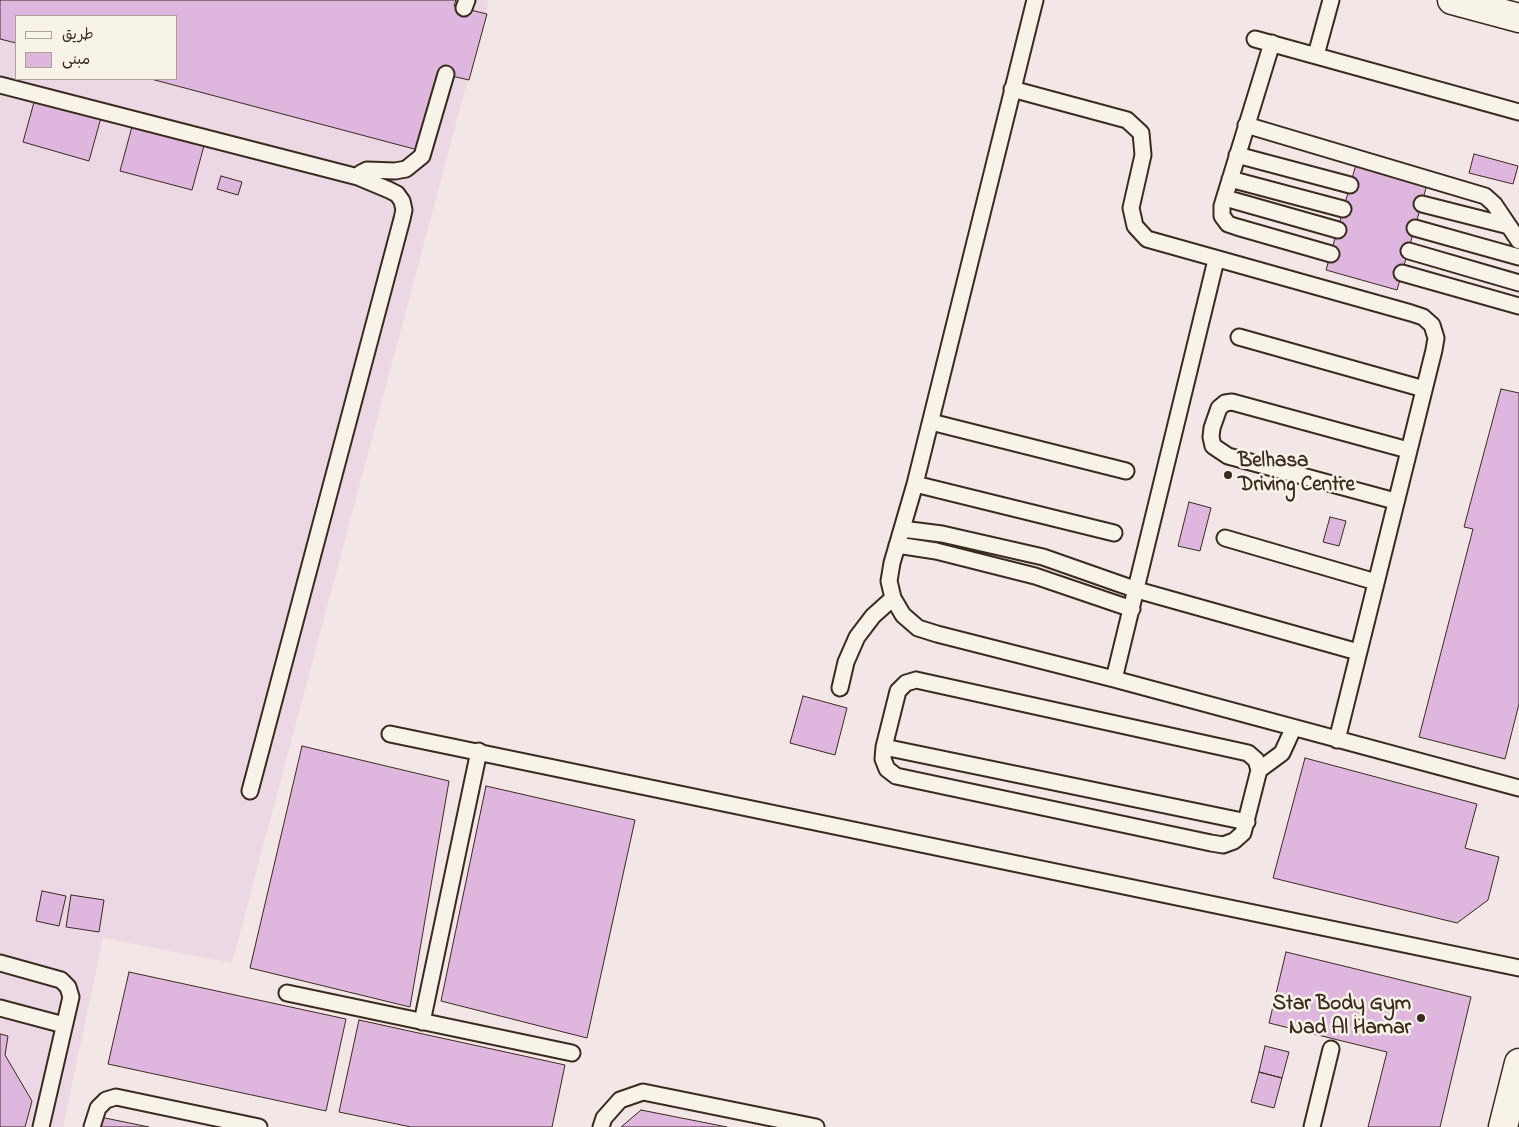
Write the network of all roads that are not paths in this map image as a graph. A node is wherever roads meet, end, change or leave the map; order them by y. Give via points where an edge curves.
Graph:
1 (1035, 0) edge
2 (1331, 0) edge
3 (1452, 0) edge
4 (1519, 18) edge
5 (1255, 39) dead end
6 (1272, 43) junction
7 (1316, 55) junction
8 (446, 74) dead end
9 (0, 85) edge
10 (1012, 89) junction
11 (1519, 112) edge
12 (1246, 126) junction
13 (1237, 155) junction
14 (358, 177) junction
15 (1230, 179) junction
16 (1350, 185) dead end
17 (1225, 198) junction
18 (1422, 204) dead end
19 (1344, 209) dead end
20 (1508, 226) junction
21 (1415, 228) dead end
22 (1338, 230) dead end
23 (1519, 241) edge
24 (1409, 251) dead end
25 (1331, 254) dead end
26 (1519, 258) edge
27 (1216, 260) junction
28 (1402, 273) dead end
29 (1519, 283) edge
30 (1519, 306) edge
31 (1239, 336) dead end
32 (1424, 389) junction
33 (931, 422) junction
34 (1408, 450) junction
35 (1126, 471) dead end
36 (915, 484) junction
37 (1395, 501) junction
38 (902, 529) junction
39 (1114, 533) dead end
40 (1225, 538) dead end
41 (897, 545) junction
42 (1376, 582) junction
43 (1137, 590) junction
44 (893, 598) junction
45 (1132, 609) junction
46 (1358, 652) junction
47 (1114, 679) junction
48 (840, 688) dead end
49 (1293, 728) junction
50 (390, 734) dead end
51 (1337, 740) junction
52 (884, 748) junction
53 (479, 751) junction
54 (1259, 770) junction
55 (1519, 788) edge
56 (250, 791) dead end
57 (1247, 822) junction
58 (0, 963) edge
59 (1519, 968) edge
60 (287, 993) dead end
61 (0, 1008) edge
62 (422, 1022) junction
63 (64, 1025) junction
64 (1331, 1049) dead end
65 (572, 1053) dead end
66 (1519, 1063) edge
67 (41, 1127) edge
68 (92, 1127) edge
69 (259, 1127) edge
70 (602, 1127) edge
71 (816, 1127) edge
72 (1312, 1127) edge
73 (1503, 1127) edge

1 - 10 lane
2 - 7 lane
3 - 4 street
5 - 6 lane
6 - 7 lane
6 - 12 lane
7 - 11 lane
8 - 14 lane via 422,156 406,169 367,170
9 - 14 lane
10 - 27 lane via 1127,120 1141,133 1144,144 1131,208 1135,226 1147,239
10 - 33 lane
12 - 13 lane
12 - 20 lane via 1485,196
13 - 15 lane
13 - 16 lane
14 - 56 lane via 397,194 404,210
15 - 17 lane
15 - 19 lane
17 - 22 lane
17 - 25 lane via 1222,216 1228,224
18 - 20 lane
20 - 23 lane
21 - 26 lane
24 - 29 lane
27 - 32 lane via 1423,317 1432,325 1436,338
27 - 43 lane
28 - 30 lane
31 - 32 lane
32 - 34 lane
33 - 35 lane
33 - 36 lane
34 - 37 lane
34 - 37 lane via 1232,402 1219,408 1212,428 1213,446 1228,456
36 - 38 lane
36 - 39 lane
37 - 42 lane
38 - 41 lane
38 - 43 lane via 942,534 1043,557
40 - 42 lane
41 - 44 lane via 889,581
41 - 45 lane via 936,551 1027,574
42 - 46 lane
43 - 45 lane
43 - 46 lane
44 - 47 lane via 903,615 918,628
44 - 48 lane via 856,637
45 - 47 lane
46 - 51 lane
47 - 49 lane
49 - 51 lane
49 - 54 lane via 1282,753
50 - 53 lane
51 - 55 lane
52 - 54 lane via 898,691 906,683 916,680 1238,750 1256,760
52 - 57 lane
52 - 57 lane via 883,759 887,769 896,776 1211,843 1223,845 1234,841 1243,833
53 - 59 lane
53 - 62 lane
54 - 57 lane
58 - 63 lane via 61,980 71,997
60 - 62 lane
61 - 63 lane
62 - 65 lane
63 - 67 lane
64 - 72 lane
66 - 73 street
68 - 69 lane via 98,1108 106,1100 116,1097
70 - 71 lane via 604,1118 620,1100 643,1092

